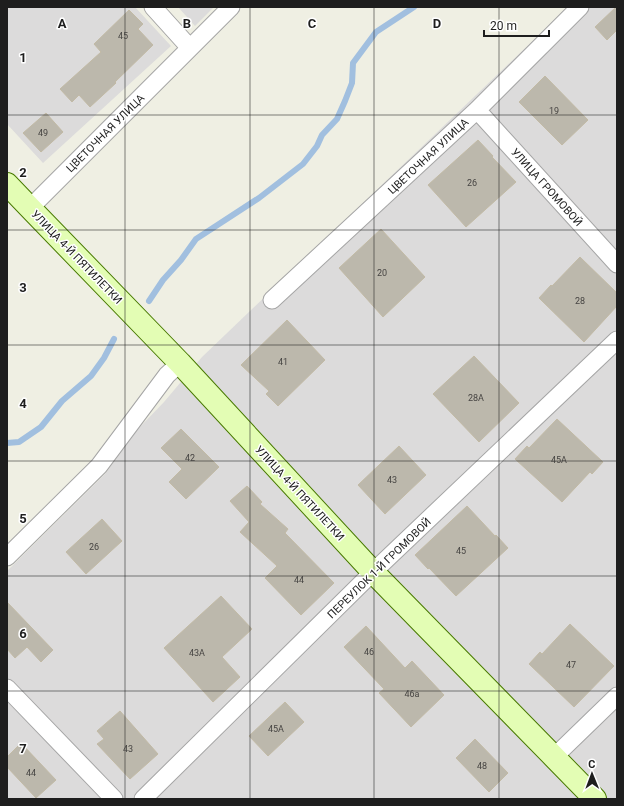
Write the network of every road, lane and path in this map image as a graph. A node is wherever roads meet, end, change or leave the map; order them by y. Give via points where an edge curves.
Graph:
1 (153, 7) edge
2 (231, 7) edge
3 (580, 7) edge
4 (190, 48) junction
5 (477, 110) junction
6 (7, 184) edge
7 (30, 208) junction
8 (617, 264) edge
9 (272, 300) dead end
10 (617, 340) edge
11 (180, 363) junction
12 (7, 557) edge
13 (373, 572) junction
14 (7, 688) edge
15 (617, 696) edge
16 (554, 756) junction
17 (114, 799) edge
18 (143, 799) edge
19 (595, 799) edge

1 - 4 street
2 - 4 street, ЦВЕТОЧНАЯ УЛИЦА
3 - 5 street, ЦВЕТОЧНАЯ УЛИЦА
4 - 7 street, ЦВЕТОЧНАЯ УЛИЦА
5 - 8 street, УЛИЦА ГРОМОВОЙ
5 - 9 street, ЦВЕТОЧНАЯ УЛИЦА
6 - 7 street, УЛИЦА 4-Й ПЯТИЛЕТКИ
7 - 11 street, УЛИЦА 4-Й ПЯТИЛЕТКИ
10 - 13 street, ПЕРЕУЛОК 1-Й ГРОМОВОЙ
11 - 12 street via 167,375 99,466
11 - 13 street, УЛИЦА 4-Й ПЯТИЛЕТКИ
13 - 16 street, УЛИЦА 4-Й ПЯТИЛЕТКИ
13 - 18 street, ПЕРЕУЛОК 1-Й ГРОМОВОЙ
14 - 17 street
15 - 16 street
16 - 19 street, УЛИЦА 4-Й ПЯТИЛЕТКИ

